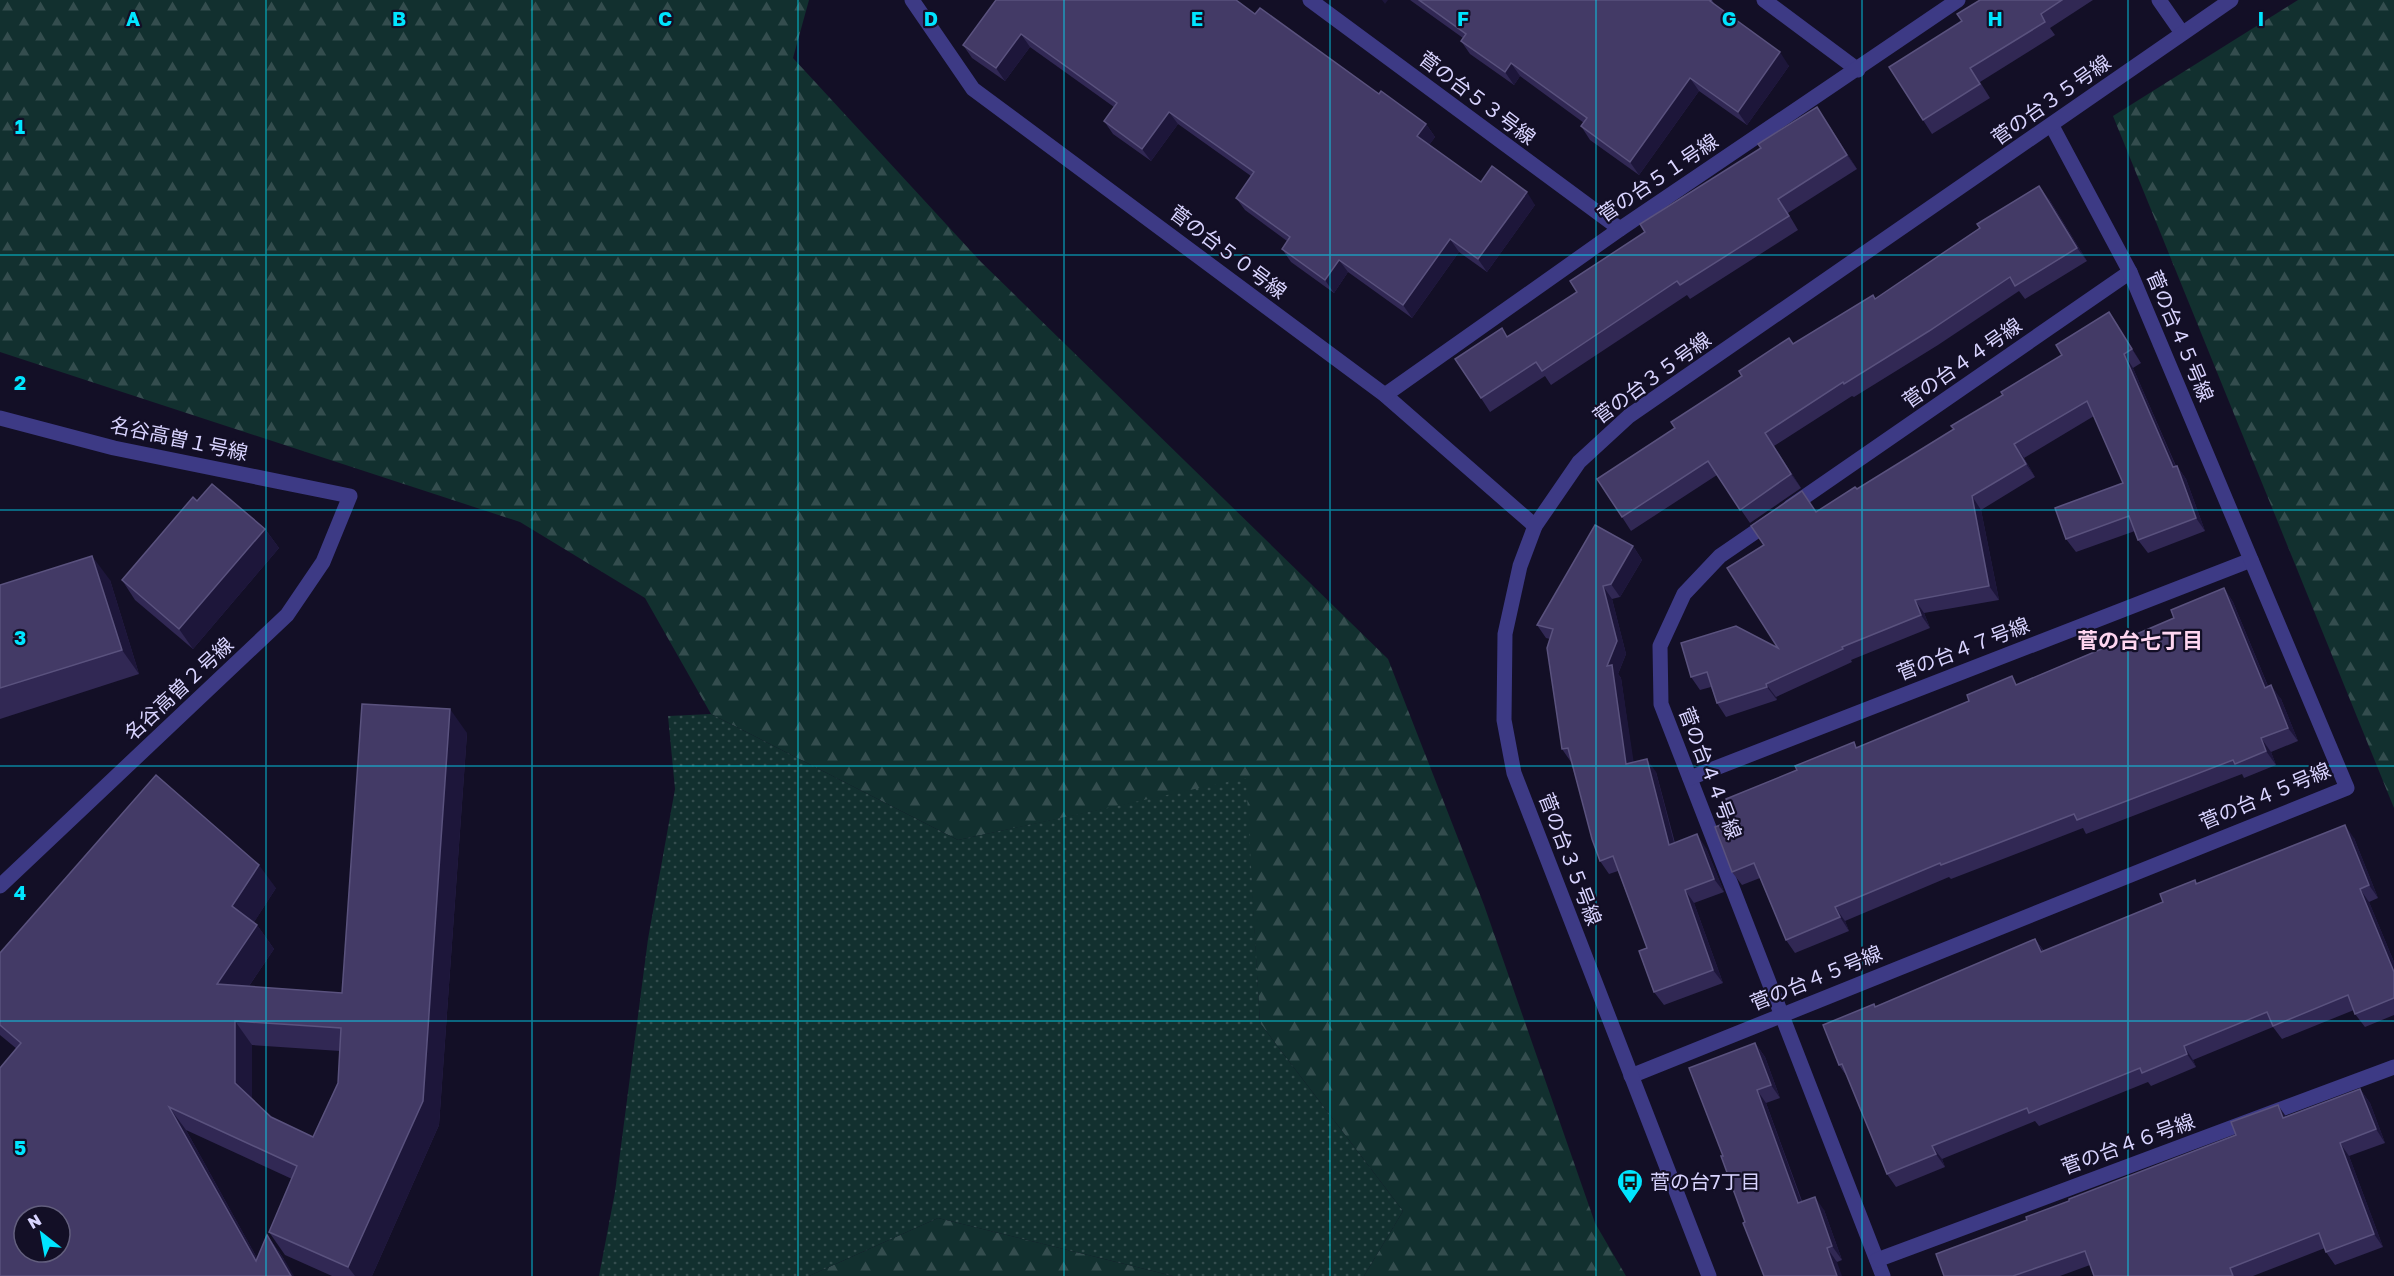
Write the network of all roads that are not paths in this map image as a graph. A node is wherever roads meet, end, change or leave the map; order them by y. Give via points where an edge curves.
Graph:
1 (912, 0) edge
2 (1310, 0) edge
3 (1764, 0) edge
4 (1958, 0) edge
5 (2159, 0) edge
6 (2231, 0) edge
7 (2182, 33) junction
8 (1858, 70) junction
9 (2052, 126) junction
10 (1620, 229) junction
11 (2130, 272) junction
12 (1385, 396) junction
13 (0, 418) edge
14 (350, 496) joint
15 (1535, 526) junction
16 (2251, 560) junction
17 (1690, 778) junction
18 (0, 885) edge
19 (1781, 1014) junction
20 (2394, 1067) edge
21 (1631, 1076) junction
22 (1876, 1260) junction
23 (1709, 1276) edge
24 (1883, 1276) edge

1 - 12 street, 菅の台５０号線 via 973,89
2 - 10 street, 菅の台５３号線
3 - 8 street
4 - 8 street, 菅の台５１号線
5 - 7 street
6 - 7 street, 菅の台３５号線
7 - 9 street, 菅の台３５号線
8 - 10 street, 菅の台５１号線
9 - 11 street, 菅の台４５号線
9 - 15 street, 菅の台３５号線 via 1629,416 1579,462
10 - 12 street, 菅の台５１号線
11 - 16 street, 菅の台４５号線
11 - 17 street, 菅の台４４号線 via 1720,556 1684,594 1660,646 1660,704
12 - 15 street, 菅の台５０号線
13 - 14 street, 名谷高曽１号線 via 114,448
14 - 18 street, 名谷高曽２号線 via 324,562 287,615
15 - 21 street, 菅の台３５号線 via 1520,566 1505,634 1506,730 1514,773
16 - 17 street, 菅の台４７号線
16 - 19 street, 菅の台４５号線 via 2347,788
17 - 19 street, 菅の台４４号線
19 - 21 street, 菅の台４５号線
19 - 22 street, 菅の台４４号線
20 - 22 street, 菅の台４６号線
21 - 23 street, 菅の台３５号線
22 - 24 street, 菅の台４４号線

